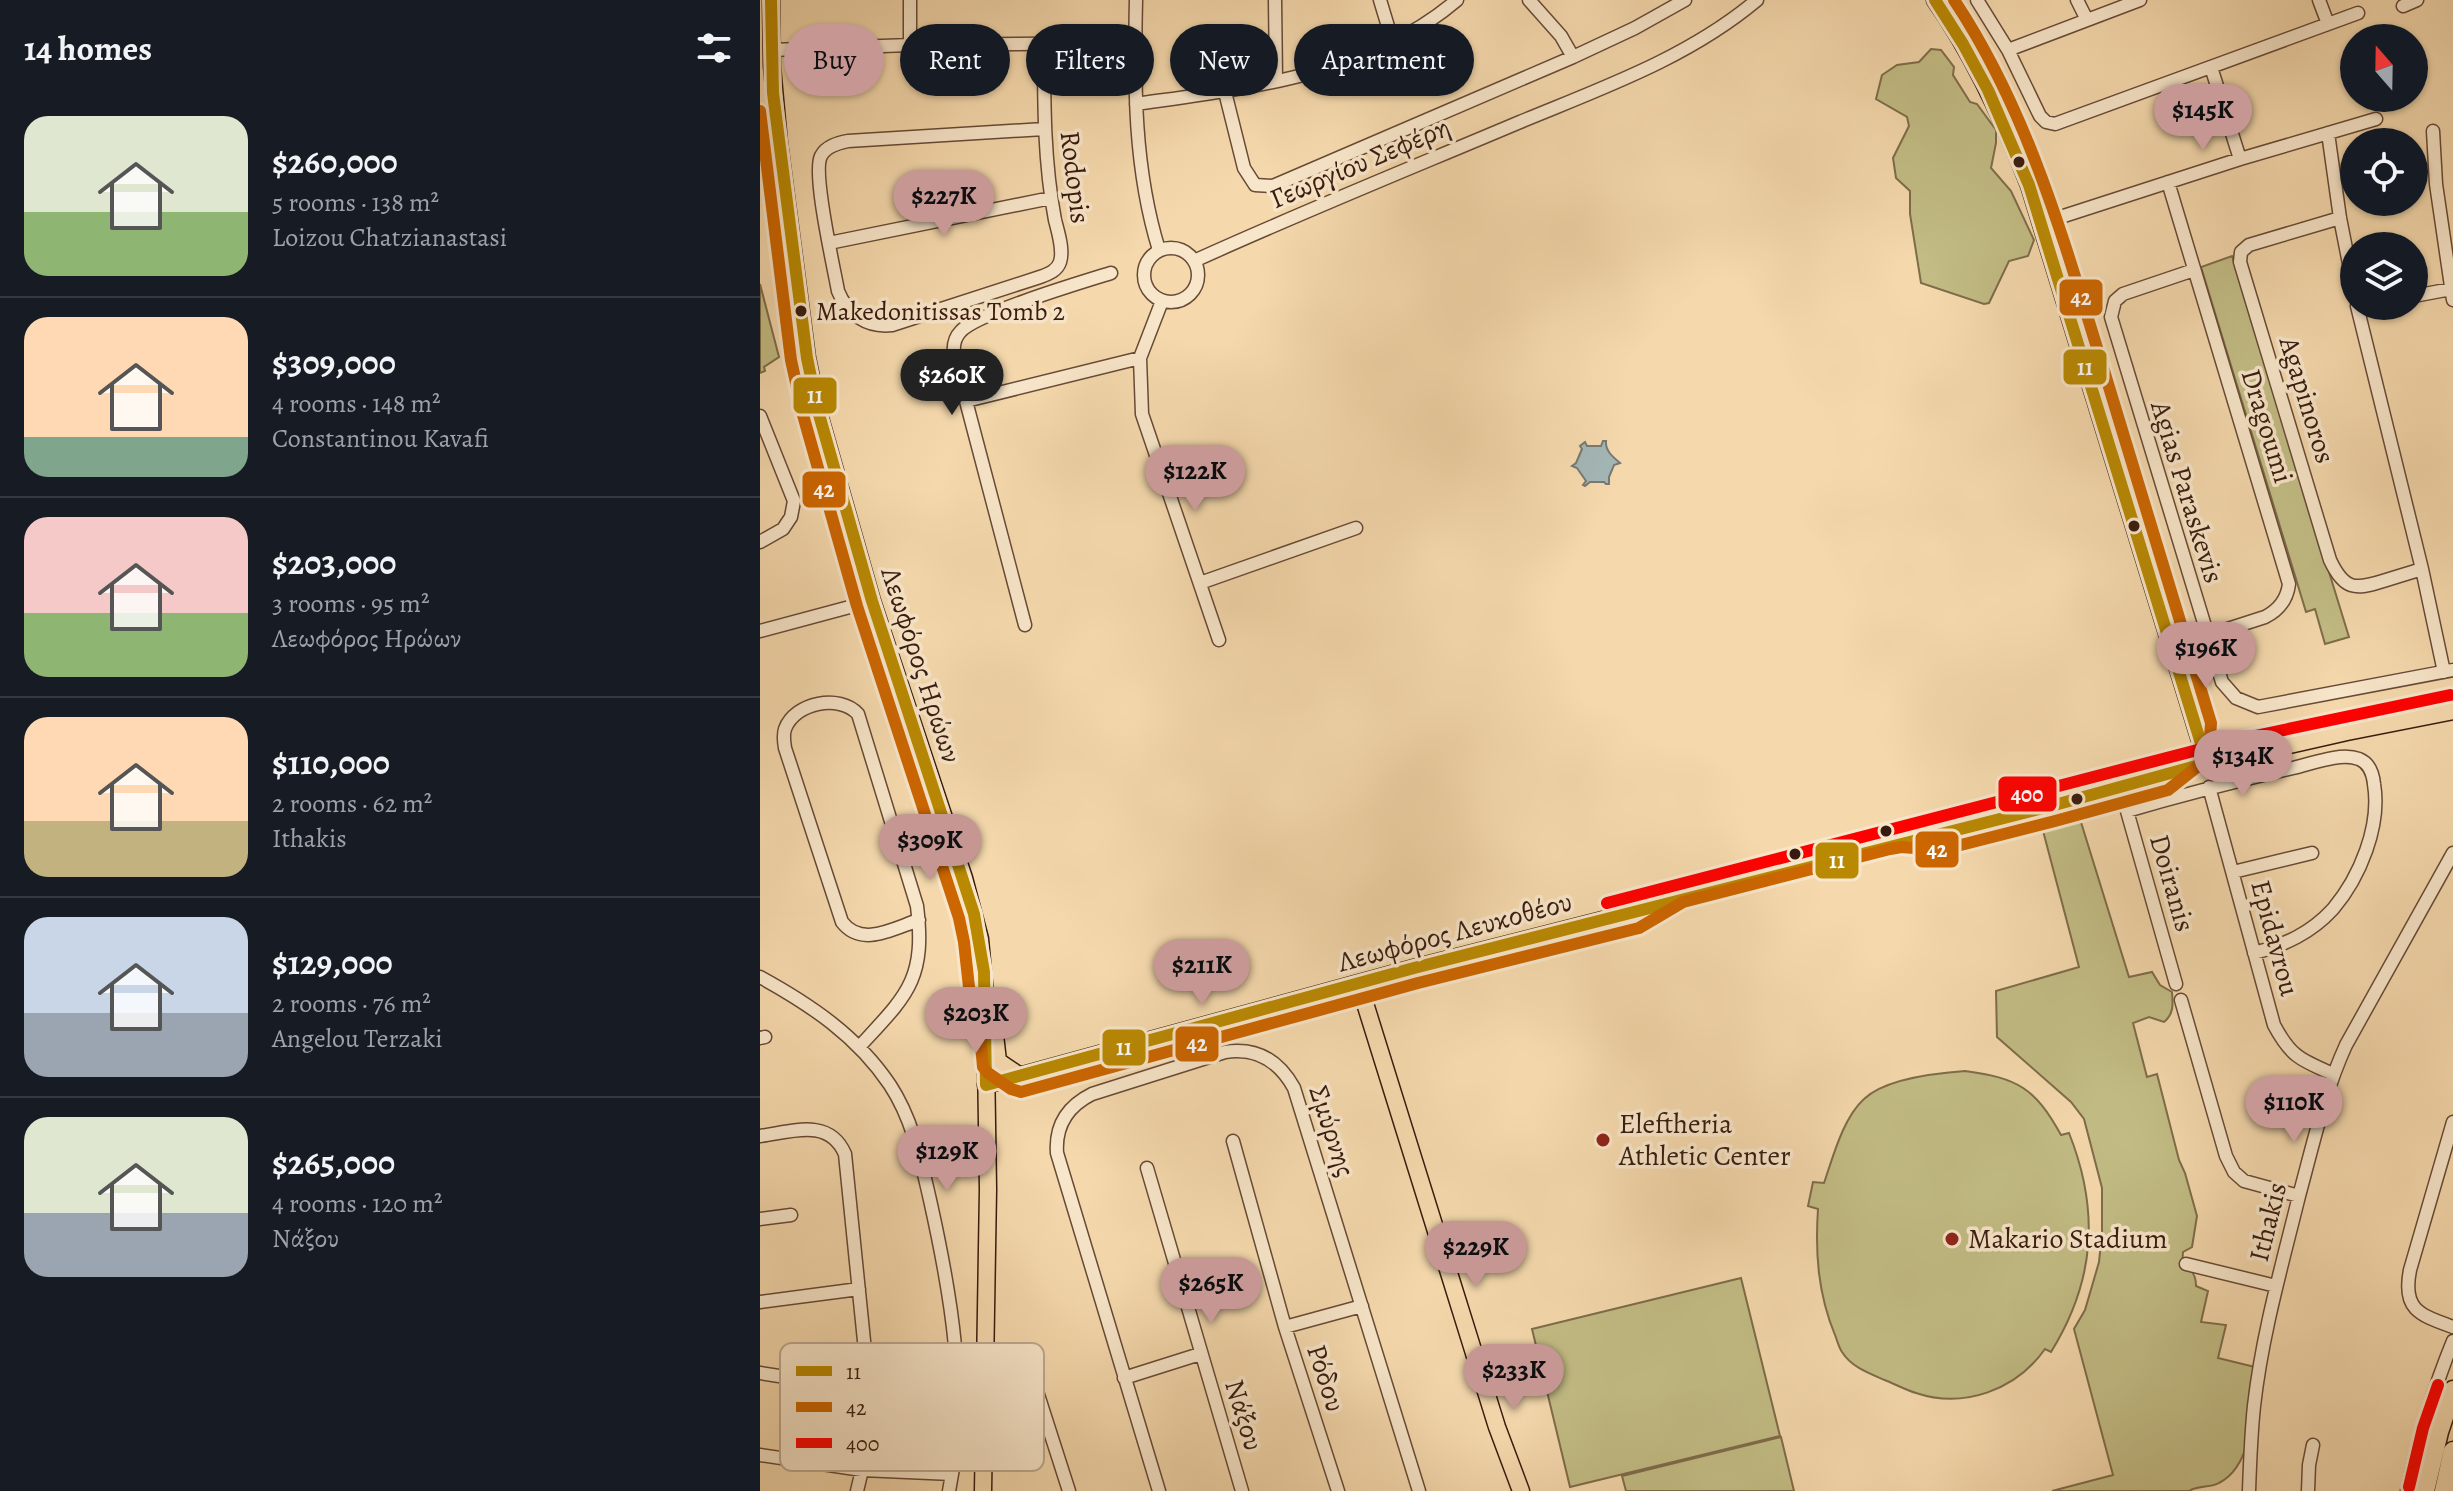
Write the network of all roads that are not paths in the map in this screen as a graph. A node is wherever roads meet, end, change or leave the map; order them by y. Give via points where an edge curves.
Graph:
1 (771, 0) edge
2 (910, 0) edge
3 (1136, 0) edge
4 (1275, 0) edge
5 (1380, 0) edge
6 (1457, 0) edge
7 (1529, 0) edge
8 (1685, 0) edge
9 (1757, 0) edge
10 (1935, 0) edge
11 (1977, 0) edge
12 (2077, 0) edge
13 (2140, 0) edge
14 (2319, 0) edge
15 (2417, 0) edge
16 (2403, 6) dead end
17 (2358, 13) dead end
18 (2087, 20) junction
19 (910, 24) edge
20 (1135, 24) edge
21 (1275, 24) edge
22 (1387, 24) edge
23 (1426, 24) edge
24 (2328, 24) junction
25 (900, 45) edge
26 (772, 50) junction
27 (2008, 50) junction
28 (1573, 57) junction
29 (2211, 67) junction
30 (1044, 96) edge
31 (1136, 96) edge
32 (1195, 96) edge
33 (1226, 96) edge
34 (1136, 104) junction
35 (2376, 119) dead end
36 (1044, 129) junction
37 (2433, 131) dead end
38 (2328, 133) junction
39 (2240, 159) junction
40 (2168, 182) junction
41 (1051, 198) junction
42 (2340, 218) junction
43 (2042, 223) junction
44 (2343, 232) edge
45 (2448, 233) edge
46 (829, 243) junction
47 (1159, 250) junction
48 (1194, 261) junction
49 (2194, 270) junction
50 (1111, 273) dead end
51 (2452, 294) edge
52 (2428, 295) edge
53 (1162, 301) junction
54 (2361, 320) edge
55 (1140, 358) junction
56 (966, 401) junction
57 (760, 416) edge
58 (1356, 528) dead end
59 (760, 542) edge
60 (2422, 569) junction
61 (1200, 583) junction
62 (872, 601) junction
63 (1025, 625) dead end
64 (760, 631) edge
65 (2206, 636) junction
66 (1219, 640) dead end
67 (2448, 671) edge
68 (2453, 711) edge
69 (2196, 728) junction
70 (2240, 755) junction
71 (2207, 763) junction
72 (2162, 775) junction
73 (2209, 787) junction
74 (2312, 853) dead end
75 (2453, 853) edge
76 (2233, 872) junction
77 (919, 920) junction
78 (2254, 953) junction
79 (760, 977) edge
80 (985, 984) junction
81 (1359, 984) junction
82 (2176, 984) dead end
83 (2181, 1000) dead end
84 (860, 1046) junction
85 (1043, 1069) junction
86 (2333, 1074) junction
87 (1020, 1076) junction
88 (986, 1085) junction
89 (986, 1120) junction
90 (2453, 1122) edge
91 (760, 1136) edge
92 (1233, 1141) dead end
93 (1147, 1168) dead end
94 (2299, 1196) junction
95 (791, 1215) dead end
96 (760, 1219) edge
97 (2186, 1264) dead end
98 (2276, 1286) junction
99 (859, 1289) junction
100 (760, 1302) edge
101 (1362, 1306) junction
102 (1285, 1327) junction
103 (2453, 1327) edge
104 (2453, 1341) edge
105 (864, 1343) edge
106 (955, 1343) edge
107 (985, 1343) edge
108 (1200, 1354) junction
109 (760, 1373) edge
110 (780, 1376) edge
111 (1124, 1378) junction
112 (2453, 1390) edge
113 (1044, 1413) edge
114 (2313, 1445) dead end
115 (2453, 1451) edge
116 (760, 1455) edge
117 (780, 1458) edge
118 (862, 1471) edge
119 (884, 1471) edge
120 (952, 1471) edge
121 (983, 1471) edge
122 (952, 1474) junction
123 (857, 1491) edge
124 (949, 1491) edge
125 (983, 1491) edge
126 (1069, 1491) edge
127 (1159, 1491) edge
128 (1242, 1491) edge
129 (1338, 1491) edge
130 (1419, 1491) edge
131 (1521, 1491) edge
132 (2249, 1491) edge
133 (2308, 1491) edge
134 (2407, 1491) edge
135 (2425, 1491) edge
136 (2444, 1491) edge

1 - 26 main road, Λεωφόρος Ηρώων
2 - 19 street
3 - 20 street
4 - 21 street
5 - 22 street
6 - 23 street
7 - 28 street
8 - 28 street
9 - 48 street, Γεωργίου Σεφέρη via 1649,69
10 - 43 main road via 1993,102
11 - 27 street
12 - 18 street
13 - 18 street
14 - 24 street
15 - 16 street
17 - 24 street
18 - 27 street
24 - 29 street
25 - 26 street
26 - 62 main road, Λεωφόρος Ηρώων via 807,358
27 - 29 street via 2040,116 2050,124
28 - 33 street via 1265,187 1255,185 1246,172
29 - 39 street
30 - 36 street, Rodopis
31 - 34 street
32 - 34 street
34 - 47 street via 1145,189
35 - 38 street
36 - 41 street, Rodopis
36 - 46 street via 848,141 831,147 821,156 819,170
37 - 45 street via 2436,184
38 - 39 street
38 - 42 street
39 - 40 street
40 - 43 street
40 - 49 street, Dragoumi
41 - 46 street
41 - 46 street, Rodopis via 1061,248 1055,270 901,323 869,324 846,306
42 - 44 street
42 - 60 street, Agapinoros via 2249,245 2240,262 2337,574 2359,588
43 - 69 main road
45 - 51 street
47 - 48 street via 1182,250
47 - 53 street via 1148,259 1143,274 1148,291
48 - 53 street via 1198,277 1192,292 1178,302
49 - 65 street, Dragoumi via 2289,584 2274,612
49 - 65 street, Agias Paraskevis via 2123,294 2111,317
50 - 56 street via 984,317 962,330 953,346
51 - 52 street
53 - 55 street
54 - 60 street
55 - 56 street
55 - 61 street via 1142,414
56 - 63 street
57 - 59 street via 794,501 783,529
58 - 61 street
60 - 67 street
61 - 66 street
62 - 64 street
62 - 80 main road, Λεωφόρος Ηρώων via 964,878
65 - 67 street, Agias Paraskevis via 2228,691 2258,707
68 - 70 main road, Λεωφόρος Λευκοθέου
69 - 70 main road via 2216,748
69 - 71 main road
69 - 72 main road via 2189,754
70 - 71 main road, Λεωφόρος Λευκοθέου
71 - 72 main road, Λεωφόρος Λευκοθέου
72 - 81 main road, Λεωφόρος Λευκοθέου
73 - 76 street, Epidavrou
73 - 78 street, Doiranis via 2350,757 2365,763 2373,777 2371,833 2350,886 2298,938
73 - 82 street, Doiranis via 2127,811
74 - 76 street
75 - 86 street, Ithakis
76 - 78 street, Epidavrou
77 - 77 street via 858,714 846,704 829,702 797,714 785,729 785,748 842,922 872,936
77 - 84 street via 920,954 914,976 890,1014
78 - 86 street, Epidavrou via 2274,1025 2285,1045 2295,1056
79 - 84 street via 816,1010
80 - 87 main road via 992,998 998,1061
80 - 88 main road, Λεωφόρος Ηρώων
81 - 85 main road, Λεωφόρος Λευκοθέου
81 - 131 main road
83 - 94 street via 2234,1172 2244,1181
84 - 106 street via 891,1086 915,1141
85 - 87 main road, Λεωφόρος Λευκοθέου
85 - 89 main road via 1006,1089
86 - 94 street, Ithakis
87 - 88 main road, Λεωφόρος Λευκοθέου
88 - 89 main road, Λεωφόρος Ηρώων
89 - 107 main road, Λεωφόρος Ηρώων
90 - 103 street via 2407,1291 2418,1312
91 - 99 street via 817,1130 838,1140 845,1154
92 - 102 street, Ρόδου
93 - 108 street, Νάξου
94 - 98 street, Ithakis
95 - 96 street
97 - 98 street
98 - 132 street, Ithakis via 2254,1404
99 - 100 street
99 - 105 street
101 - 102 street
101 - 111 street, Σμύρνης via 1294,1088 1281,1069 1260,1054 1225,1052 1092,1094 1078,1101 1061,1123 1057,1153
101 - 130 street, Σμύρνης
102 - 129 street, Ρόδου
104 - 134 street via 2431,1398
108 - 111 street
108 - 128 street, Νάξου
109 - 110 street
111 - 127 street, Σμύρνης
112 - 135 highway
113 - 126 street
114 - 133 street
115 - 136 highway
116 - 117 street
118 - 123 street
119 - 122 street
120 - 122 street
121 - 125 main road, Λεωφόρος Ηρώων
122 - 124 street

